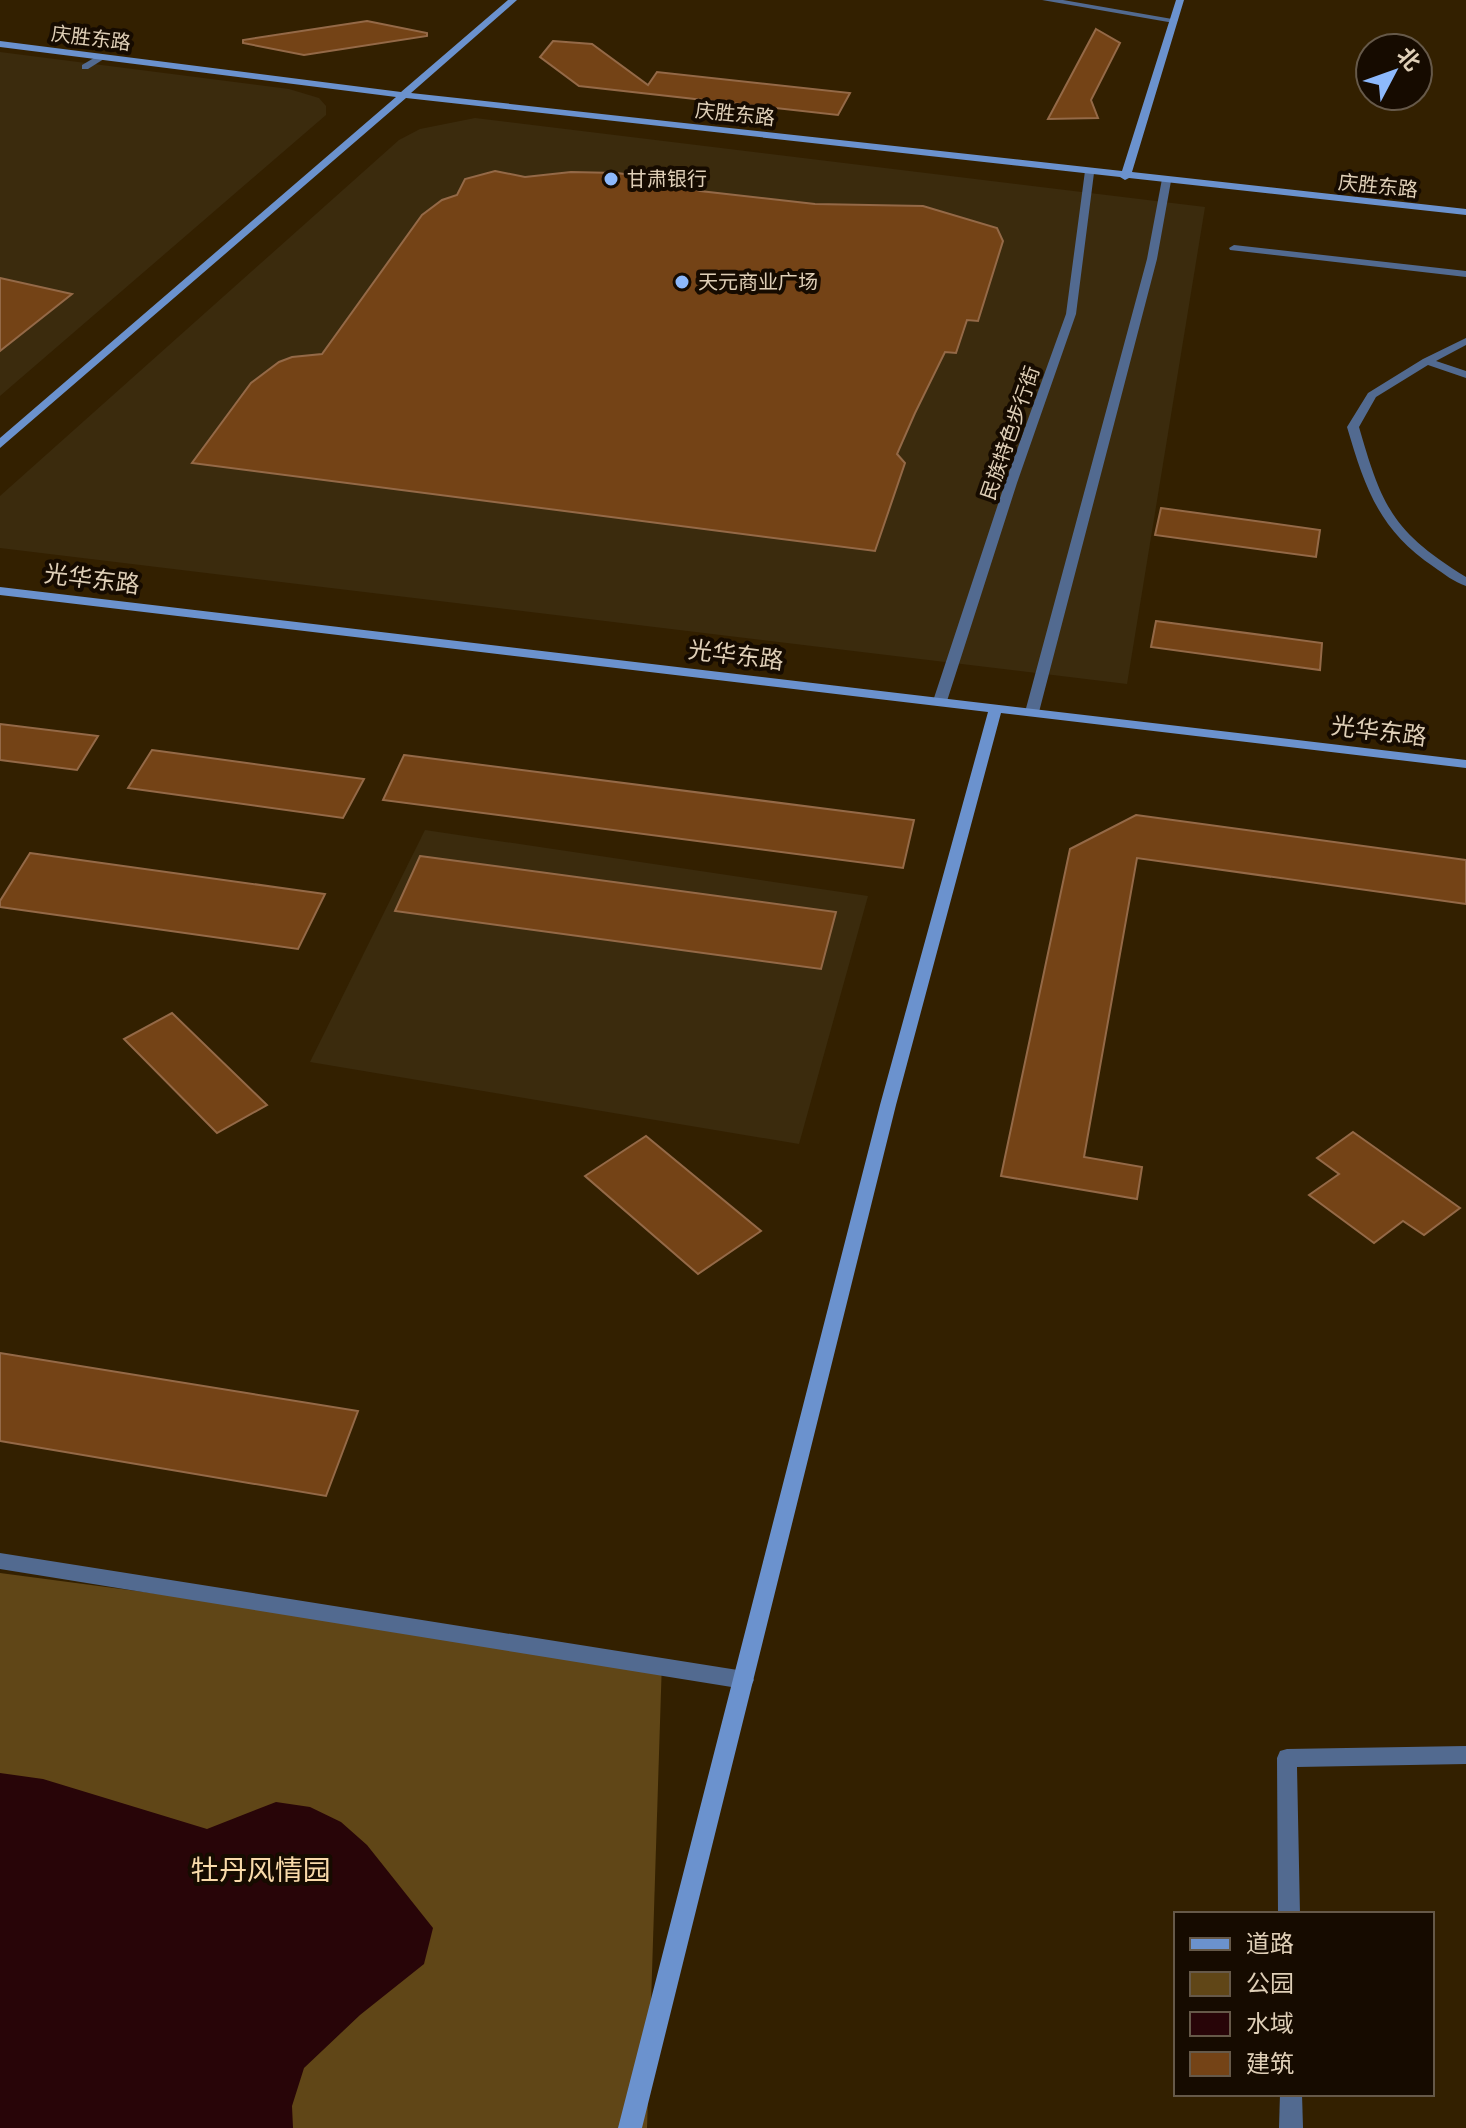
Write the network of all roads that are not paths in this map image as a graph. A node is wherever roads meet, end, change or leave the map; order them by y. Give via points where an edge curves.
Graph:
1 (513, 0) edge
2 (1046, 0) edge
3 (1180, 0) edge
4 (1174, 20) junction
5 (0, 44) edge
6 (102, 57) junction
7 (85, 67) dead end
8 (405, 95) junction
9 (1089, 173) junction
10 (1125, 177) junction
11 (1166, 181) junction
12 (1466, 212) edge
13 (1234, 248) dead end
14 (1466, 274) edge
15 (1466, 341) edge
16 (1427, 361) junction
17 (1466, 375) edge
18 (0, 444) edge
19 (1466, 582) edge
20 (0, 591) edge
21 (940, 701) junction
22 (996, 707) junction
23 (1032, 712) junction
24 (1466, 764) edge
25 (0, 1561) edge
26 (744, 1680) junction
27 (1466, 1755) edge
28 (1289, 1912) edge
29 (1291, 2096) edge
30 (630, 2128) edge
31 (1291, 2128) edge

1 - 8 main road
2 - 4 street
3 - 4 main road
4 - 10 main road
5 - 6 main road, 庆胜东路
6 - 7 street
6 - 8 main road, 庆胜东路
8 - 9 main road, 庆胜东路
8 - 18 main road
9 - 10 main road, 庆胜东路
9 - 21 street, 民族特色步行街 via 1071,314
10 - 11 main road, 庆胜东路
11 - 12 main road, 庆胜东路
11 - 23 street via 1152,259
13 - 14 street
15 - 16 street
16 - 17 street
16 - 19 street via 1372,395 1353,427 1366,473 1390,521 1433,562
20 - 21 main road, 光华东路
21 - 22 main road, 光华东路
22 - 23 main road, 光华东路
22 - 26 main road via 888,1105
23 - 24 main road, 光华东路
25 - 26 street
26 - 30 main road
27 - 28 street via 1287,1758
29 - 31 street

